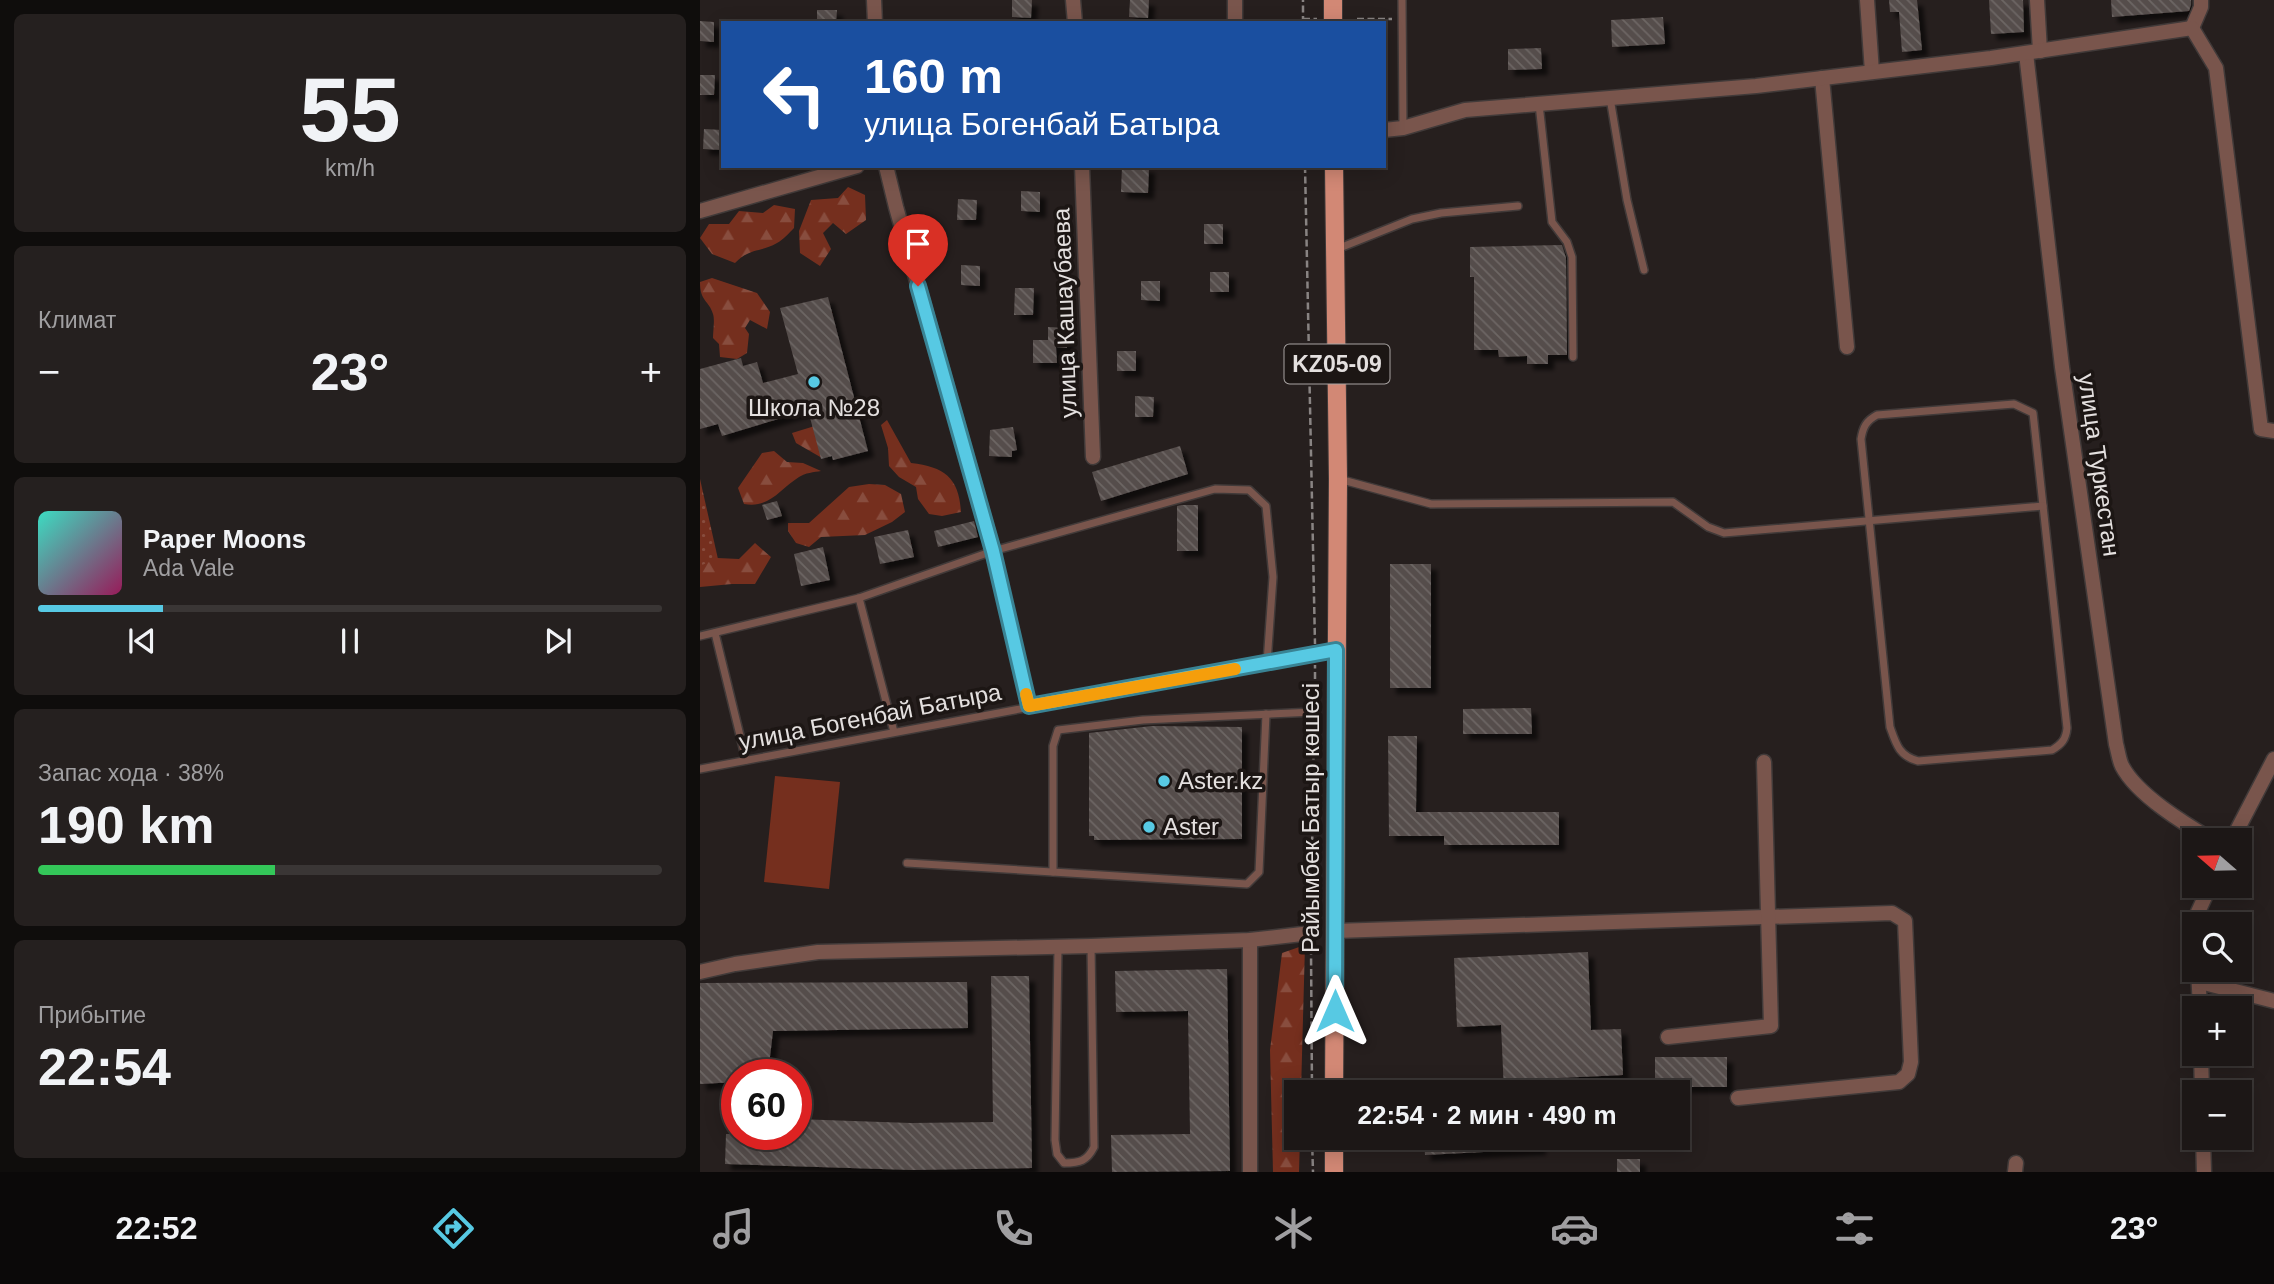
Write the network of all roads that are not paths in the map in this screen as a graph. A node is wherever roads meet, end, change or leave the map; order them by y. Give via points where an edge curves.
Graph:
1 (874, 0) edge
2 (1073, 0) edge
3 (1235, 0) edge
4 (1333, 0) edge
5 (1402, 0) edge
6 (1867, 0) edge
7 (2037, 0) edge
8 (2201, 0) edge
9 (875, 21) edge
10 (1075, 21) edge
11 (1235, 21) edge
12 (1328, 21) edge
13 (2192, 28) junction
14 (2033, 52) junction
15 (1872, 72) junction
16 (1822, 78) junction
17 (1610, 98) junction
18 (1539, 104) junction
19 (1403, 128) junction
20 (1386, 130) edge
21 (850, 168) edge
22 (886, 168) edge
23 (1082, 168) edge
24 (1335, 168) edge
25 (1518, 206) dead end
26 (700, 211) edge
27 (1336, 249) junction
28 (1644, 271) dead end
29 (1847, 347) dead end
30 (1573, 357) dead end
31 (2274, 431) edge
32 (1093, 457) dead end
33 (1338, 479) junction
34 (2043, 506) junction
35 (1870, 520) junction
36 (993, 551) junction
37 (859, 598) junction
38 (715, 633) junction
39 (700, 636) edge
40 (1336, 650) junction
41 (1267, 663) junction
42 (1029, 706) junction
43 (1314, 712) road end
44 (1266, 714) junction
45 (894, 732) junction
46 (2274, 759) edge
47 (746, 760) junction
48 (1764, 762) dead end
49 (700, 769) edge
50 (2193, 828) edge
51 (2238, 828) edge
52 (907, 863) dead end
53 (1053, 872) junction
54 (1767, 916) junction
55 (1335, 930) junction
56 (1311, 933) road end
57 (1250, 940) junction
58 (1091, 946) junction
59 (1058, 947) junction
60 (700, 972) edge
61 (2217, 982) edge
62 (2274, 1001) edge
63 (1668, 1037) dead end
64 (1334, 1080) edge
65 (1738, 1098) dead end
66 (1334, 1150) edge
67 (2203, 1150) edge
68 (1250, 1172) edge
69 (1334, 1172) edge
70 (2204, 1172) edge

1 - 9 street
2 - 10 street
3 - 11 street
4 - 12 main road
5 - 19 lane
6 - 15 street
7 - 14 street, улица Туркестан
8 - 13 street
13 - 14 street
13 - 31 street via 2216,68 2261,429
14 - 15 street
14 - 50 street, улица Туркестан via 2062,367 2116,744 2122,766 2133,780
15 - 16 street
16 - 17 street
16 - 29 street
17 - 18 street
17 - 28 lane
18 - 19 street via 1465,110
18 - 30 lane via 1552,222 1572,257
19 - 20 street
21 - 26 street
22 - 36 street
23 - 32 street, улица Кашаубаева
24 - 27 main road, Райымбек Батыр көшесі / KZ05-09
25 - 27 lane via 1412,219
27 - 33 main road, Райымбек Батыр көшесі / KZ05-09
33 - 35 lane via 1431,504 1672,502 1724,533
33 - 40 main road, Райымбек Батыр көшесі / KZ05-09
34 - 35 lane
34 - 35 lane via 2033,412 2023,406 1877,415 1869,419 1860,439
34 - 35 lane via 2066,738 2052,750 1931,760 1918,761 1899,751 1890,727
36 - 37 lane
36 - 41 lane via 1216,489 1249,490 1266,506 1273,577
36 - 42 lane
37 - 38 lane
37 - 45 lane
38 - 39 lane
38 - 47 lane
40 - 41 lane, улица Богенбай Батыра
40 - 55 main road, Райымбек Батыр көшесі / KZ05-09
41 - 42 lane, улица Богенбай Батыра
42 - 45 lane, улица Богенбай Батыра
43 - 44 lane
44 - 53 lane via 1058,730 1053,746
44 - 53 lane via 1259,872 1247,884
45 - 47 lane, улица Богенбай Батыра
46 - 51 street
47 - 49 lane, улица Богенбай Батыра
48 - 54 street
52 - 53 lane
54 - 55 street
54 - 63 street via 1771,1026
54 - 65 street via 1901,916 1905,921 1911,1062 1899,1083
55 - 64 main road, Райымбек Батыр көшесі / KZ05-09
56 - 57 street
57 - 58 street
57 - 68 street
58 - 59 street
58 - 59 lane via 1094,1147 1079,1163 1064,1163 1055,1140
59 - 60 street via 818,952
61 - 62 street
66 - 69 main road
67 - 70 street

